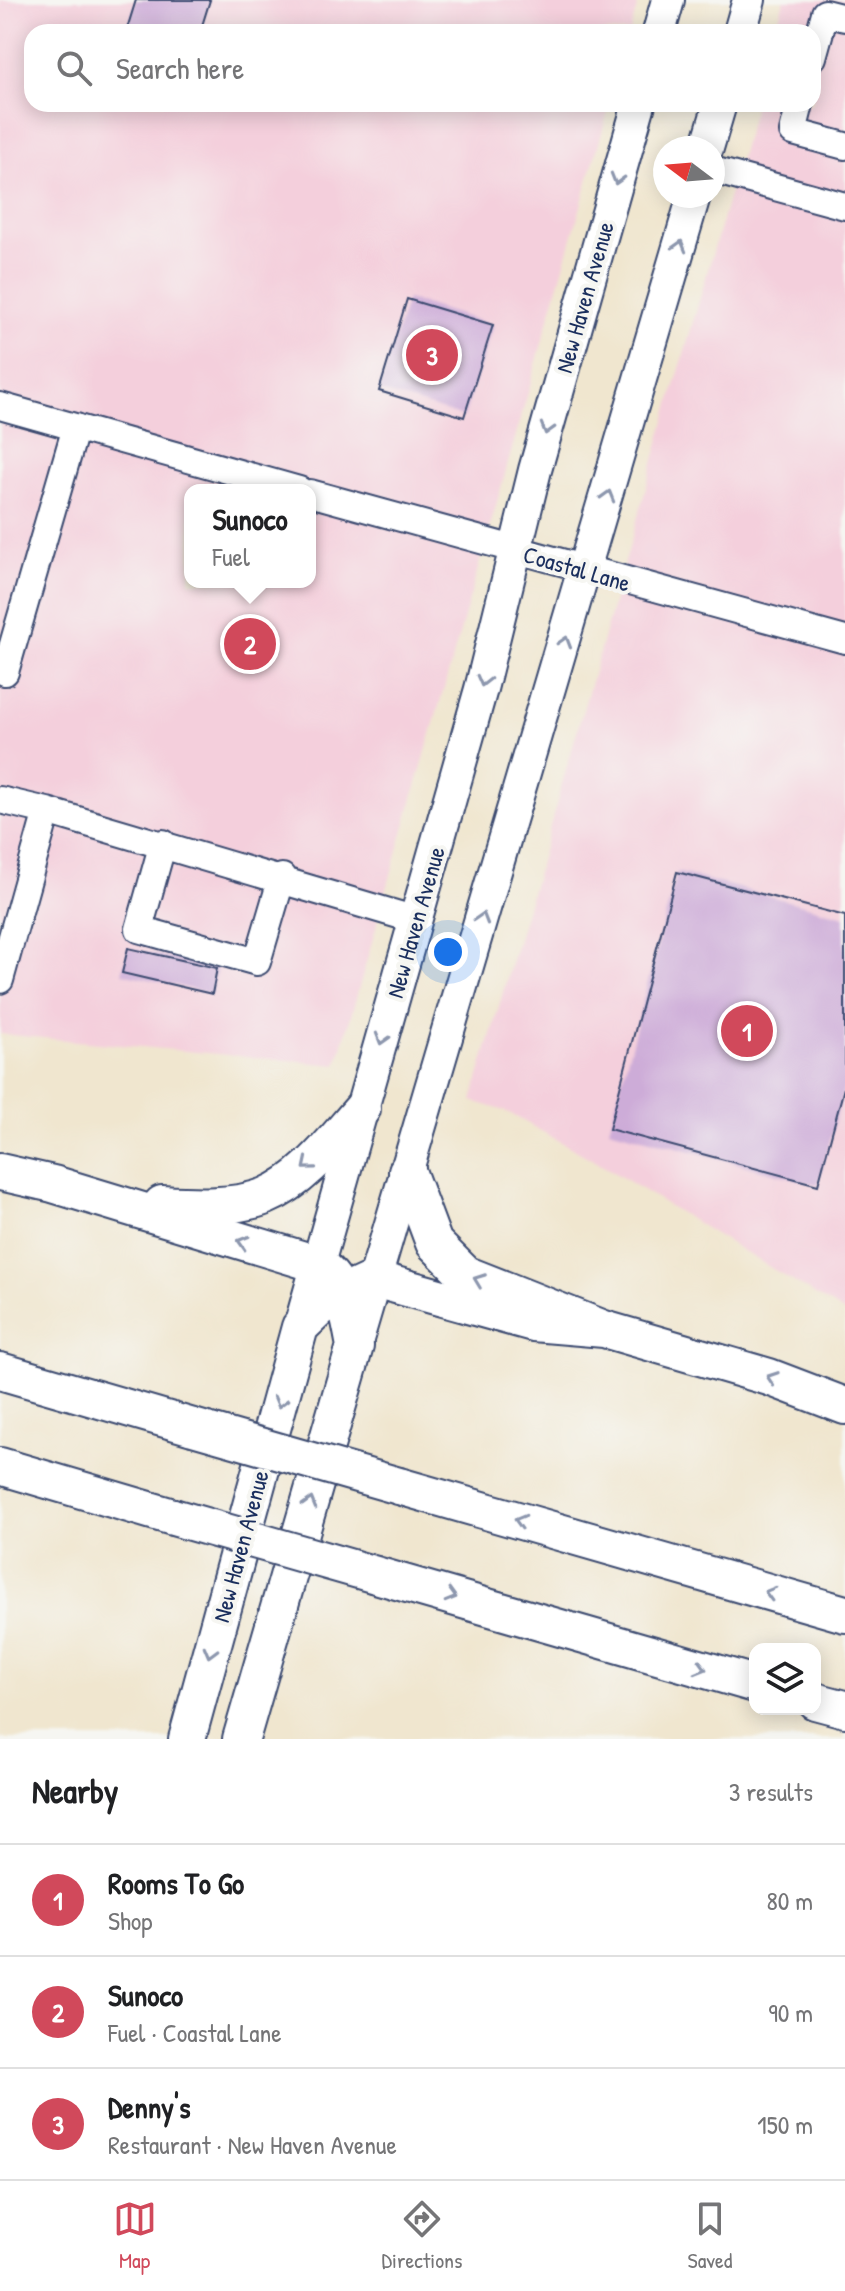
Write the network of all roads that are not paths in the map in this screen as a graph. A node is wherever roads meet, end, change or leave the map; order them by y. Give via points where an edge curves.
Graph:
1 (668, 0) edge
2 (749, 0) edge
3 (835, 15) edge
4 (661, 24) edge
5 (742, 24) edge
6 (821, 42) edge
7 (637, 112) edge
8 (718, 112) edge
9 (798, 112) edge
10 (711, 136) edge
11 (845, 146) edge
12 (725, 173) edge
13 (845, 206) edge
14 (691, 208) edge
15 (0, 406) edge
16 (76, 427) junction
17 (278, 484) edge
18 (316, 495) edge
19 (515, 550) junction
20 (586, 571) junction
21 (845, 640) edge
22 (2, 678) edge
23 (0, 800) edge
24 (47, 811) junction
25 (163, 843) junction
26 (282, 877) junction
27 (416, 920) junction
28 (0, 980) edge
29 (362, 1109) junction
30 (407, 1171) junction
31 (0, 1172) edge
32 (53, 1184) junction
33 (317, 1264) junction
34 (359, 1286) junction
35 (300, 1327) junction
36 (604, 1329) junction
37 (0, 1371) edge
38 (845, 1406) edge
39 (0, 1466) edge
40 (845, 1614) edge
41 (749, 1682) edge
42 (821, 1703) edge
43 (845, 1709) edge
44 (187, 1739) edge
45 (241, 1739) edge

1 - 4 main road
2 - 5 main road
3 - 6 street
7 -> 19 main road, New Haven Avenue
8 - 10 main road
9 - 11 street via 793,132
12 - 13 street
20 -> 14 main road
15 - 16 street
16 - 17 street
16 - 22 street
18 - 19 street, Coastal Lane
19 - 20 street, Coastal Lane
19 -> 27 main road, New Haven Avenue
20 - 21 street, Coastal Lane
30 -> 20 main road
23 - 24 street
24 - 25 street
24 - 28 street
25 - 26 street
25 - 26 street via 139,929 257,962
26 - 27 street
27 -> 29 main road, New Haven Avenue
29 -> 32 highway via 311,1165 266,1196 209,1205 164,1204
29 - 33 main road, New Haven Avenue
30 - 34 main road
36 -> 30 highway via 465,1274 434,1243
31 - 32 highway
33 -> 32 highway
33 - 34 highway
33 - 35 main road, New Haven Avenue
34 - 35 highway via 327,1301
34 - 36 highway via 533,1323
45 -> 34 highway via 355,1346
35 -> 44 highway, New Haven Avenue
38 -> 36 highway via 769,1377
40 -> 37 highway, bridge
39 -> 41 highway, bridge
42 - 43 highway

